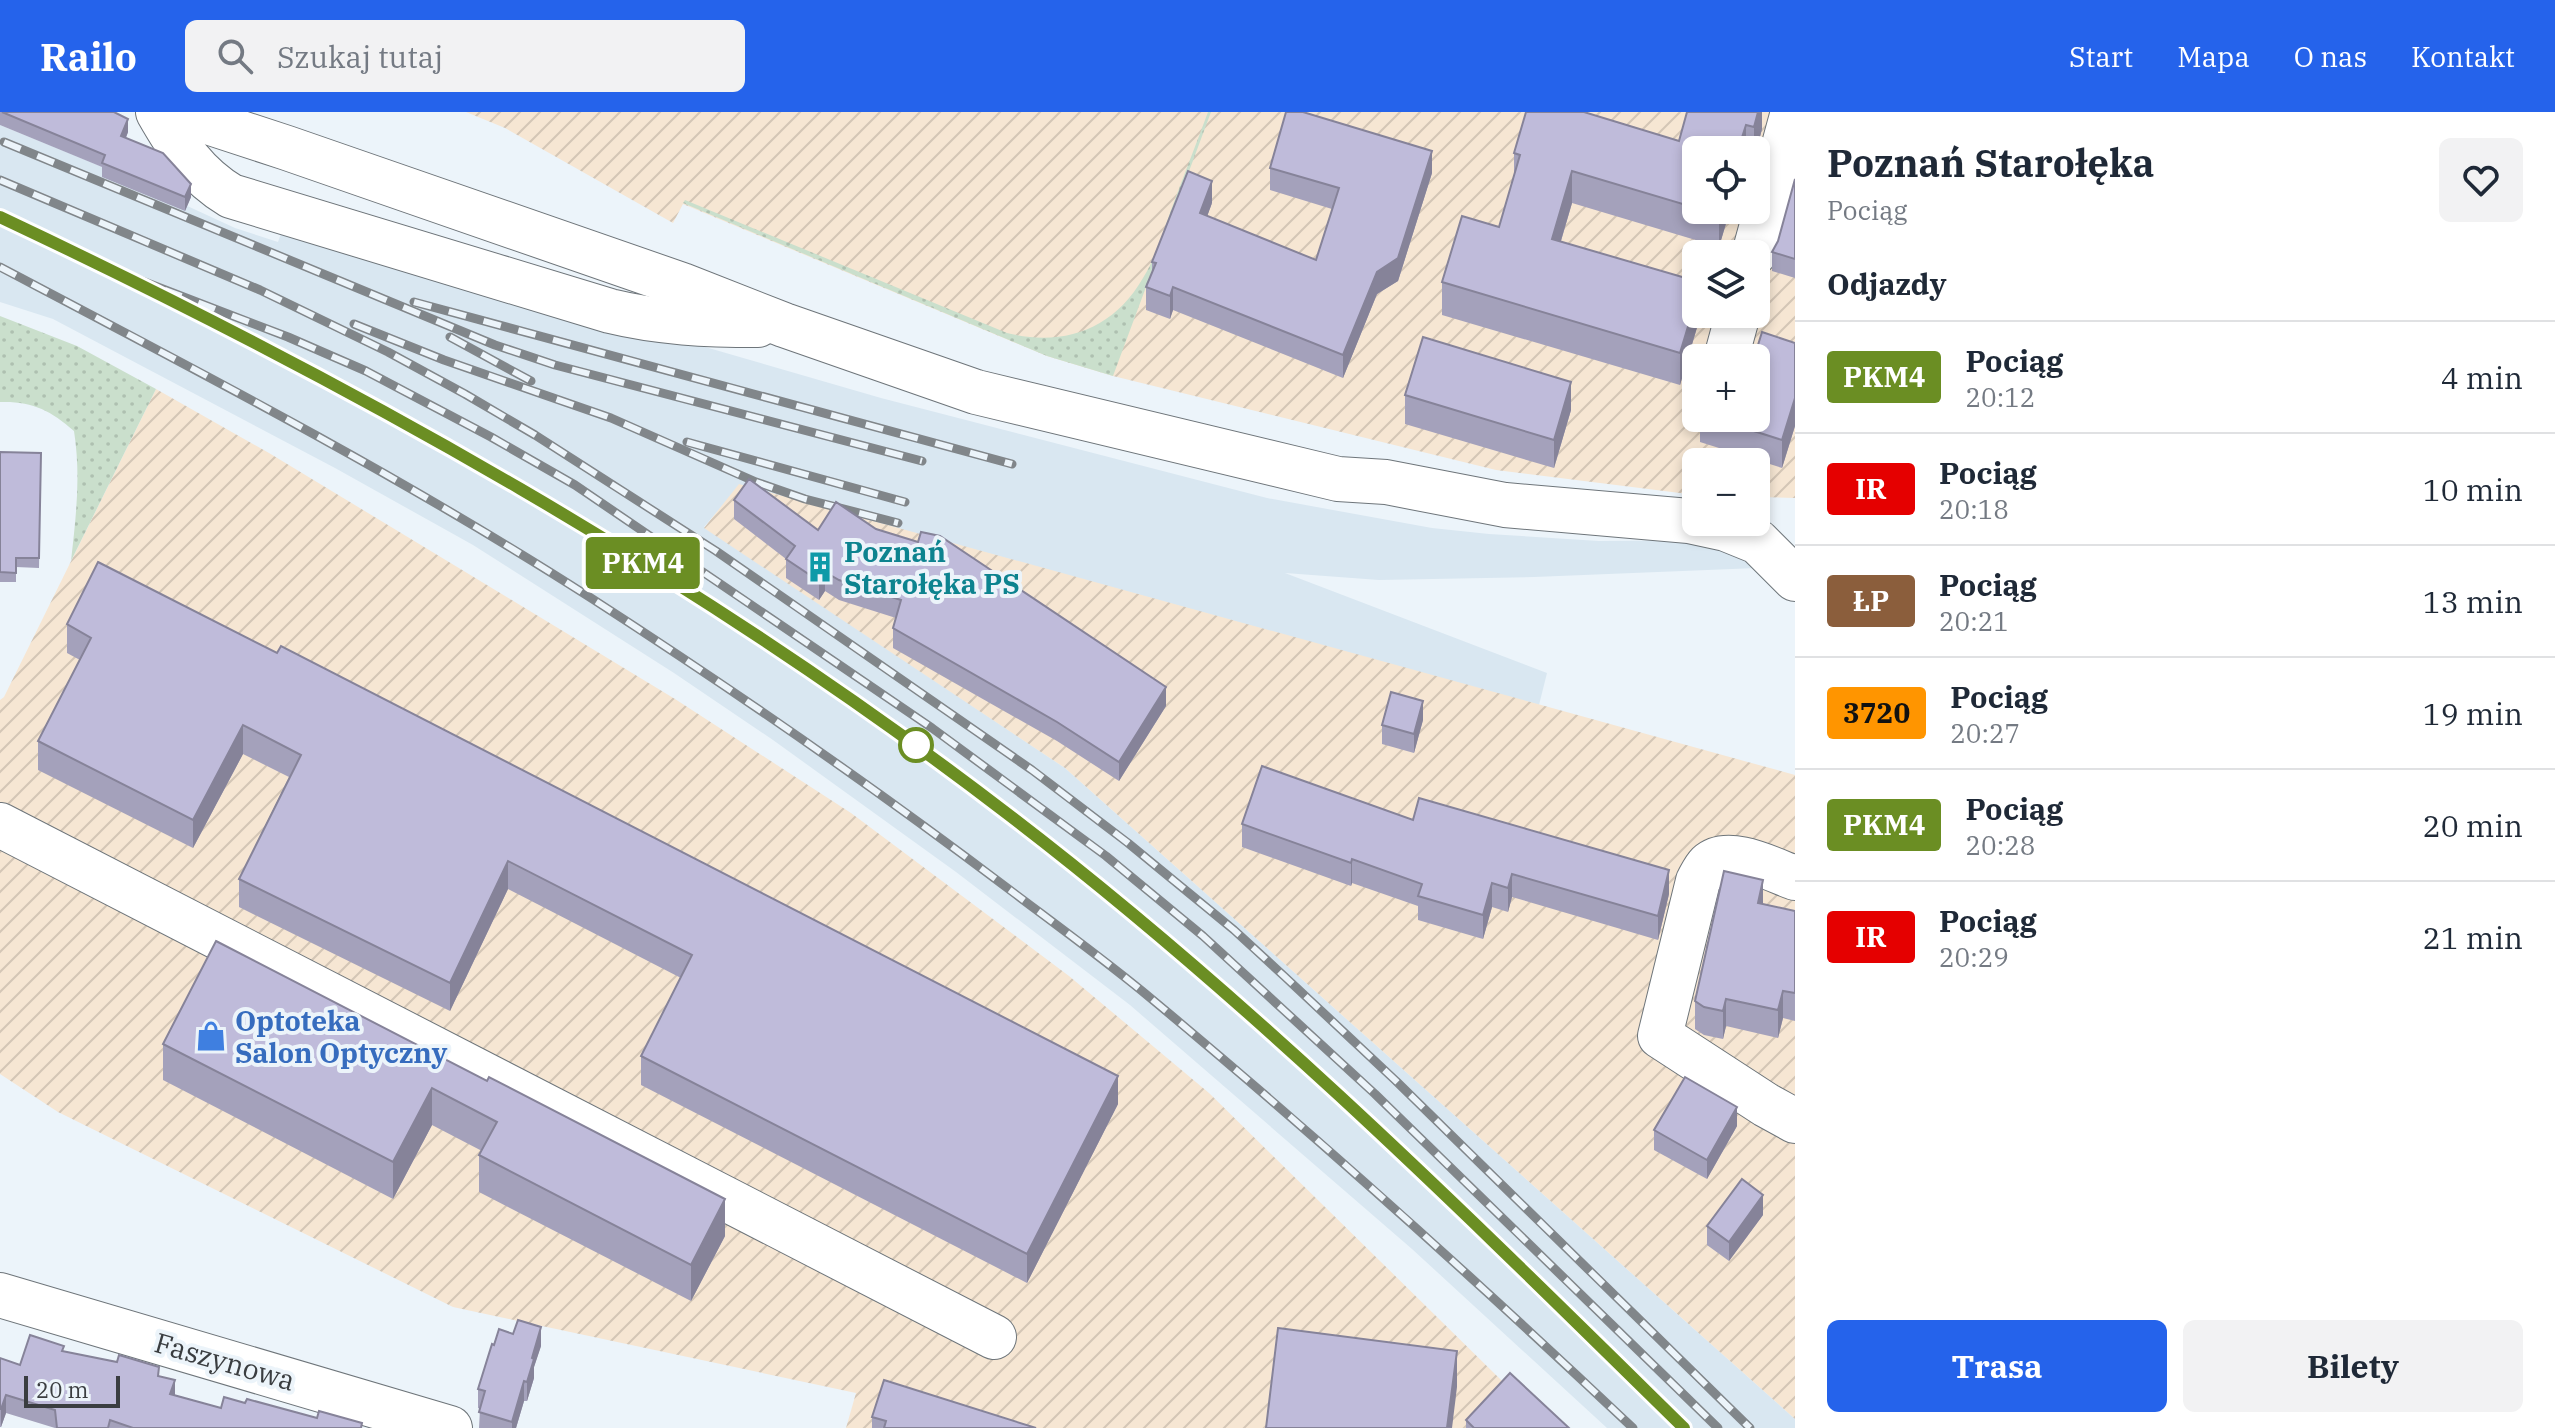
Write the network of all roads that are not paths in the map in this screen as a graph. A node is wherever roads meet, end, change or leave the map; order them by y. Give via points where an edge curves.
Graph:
1 (158, 112) edge
2 (177, 112) edge
3 (1793, 112) edge
4 (1758, 240) edge
5 (784, 325) junction
6 (1795, 579) edge
7 (0, 825) edge
8 (1795, 878) edge
9 (1795, 1121) edge
10 (0, 1295) edge
11 (994, 1337) dead end
12 (450, 1428) edge

1 - 5 street via 178,147 204,176 231,196 269,209 641,318
2 - 5 street
3 - 4 street
5 - 6 street via 976,392 1338,479 1386,482 1505,505 1726,529 1758,542
7 - 11 street
8 - 9 street via 1732,857 1708,864 1698,881 1660,1036
10 - 12 street, Faszynowa

